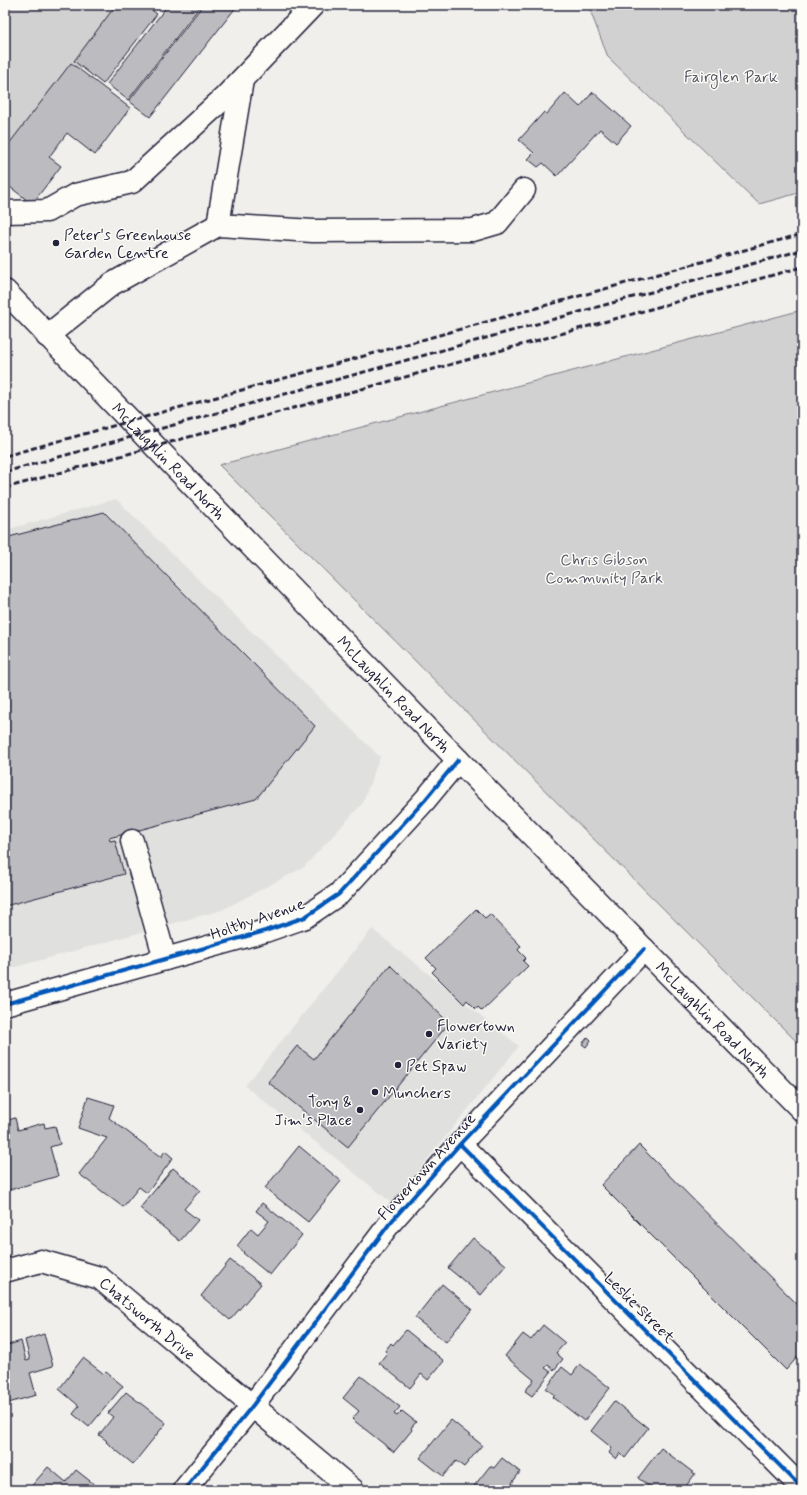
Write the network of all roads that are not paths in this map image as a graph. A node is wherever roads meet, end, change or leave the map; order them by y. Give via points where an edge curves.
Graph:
1 (313, 5) edge
2 (242, 80) junction
3 (524, 190) dead end
4 (5, 212) edge
5 (218, 225) junction
6 (5, 291) edge
7 (47, 336) junction
8 (458, 760) junction
9 (132, 840) dead end
10 (644, 949) junction
11 (165, 959) junction
12 (5, 1004) edge
13 (802, 1110) edge
14 (460, 1144) junction
15 (5, 1271) edge
16 (253, 1405) junction
17 (802, 1488) edge
18 (184, 1490) edge
19 (353, 1490) edge

1 - 2 street
2 - 4 street via 132,182 75,195 47,211
2 - 5 street
3 - 5 street via 497,223 472,230 313,232
5 - 7 street via 112,284
6 - 7 street, McLaughlin Road North
7 - 8 street, McLaughlin Road North
8 - 10 street, McLaughlin Road North
8 - 11 street, Holtby Avenue via 339,894 305,917
9 - 11 street
10 - 13 street, McLaughlin Road North
10 - 14 street, Flowertown Avenue
11 - 12 street, Holtby Avenue
14 - 16 street, Flowertown Avenue via 390,1223
14 - 17 street, Leslie Street
15 - 16 street, Chatsworth Drive via 41,1261 100,1278
16 - 18 street, Flowertown Avenue
16 - 19 street, Chatsworth Drive

